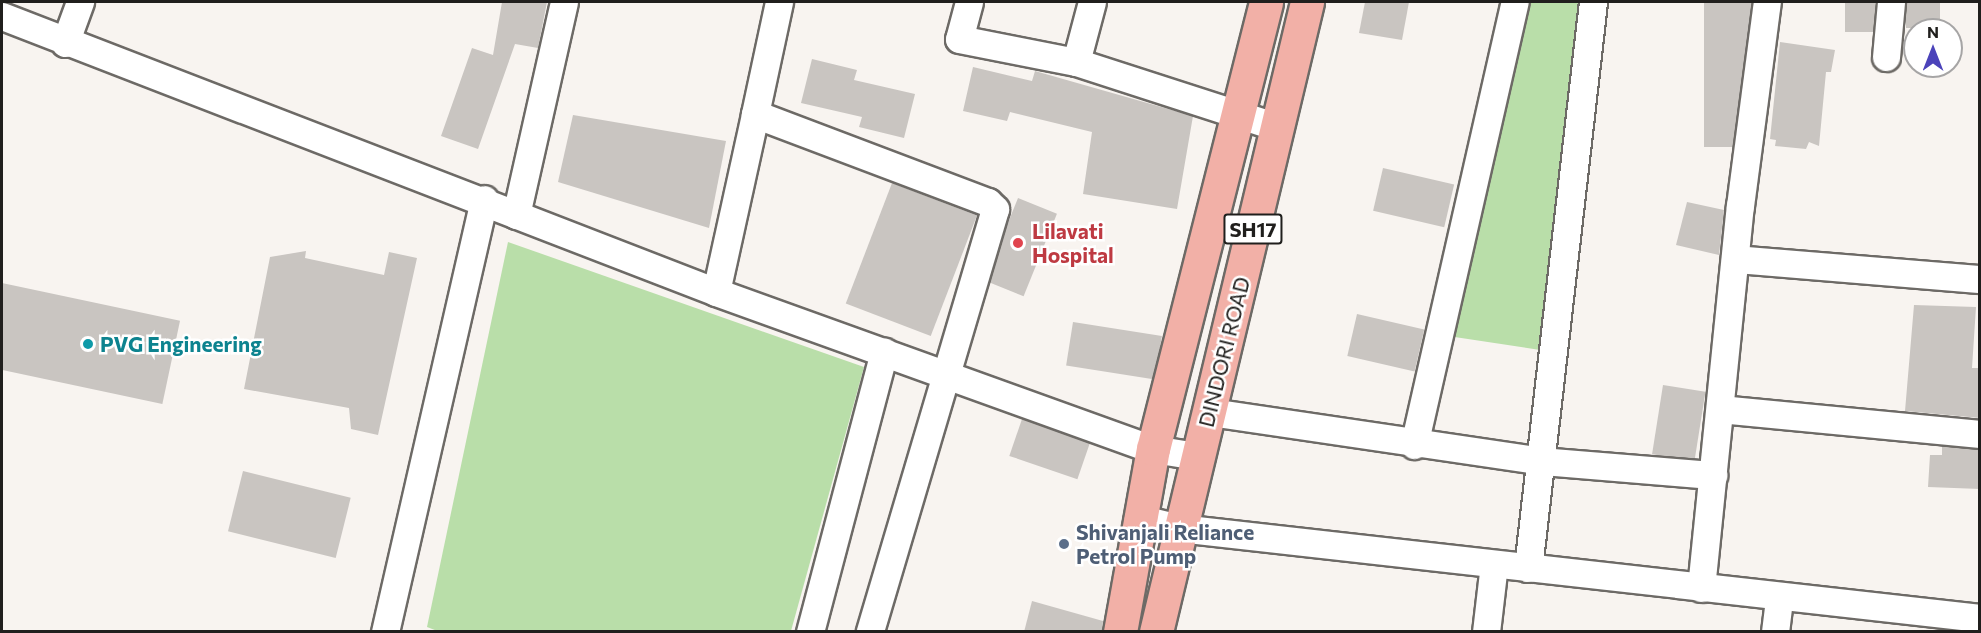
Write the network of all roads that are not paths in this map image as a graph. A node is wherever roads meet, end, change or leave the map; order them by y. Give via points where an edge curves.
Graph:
1 (80, 2) edge
2 (564, 2) edge
3 (779, 2) edge
4 (969, 2) edge
5 (1092, 2) edge
6 (1266, 2) edge
7 (1307, 2) edge
8 (1515, 2) edge
9 (1593, 2) edge
10 (1767, 2) edge
11 (1891, 2) edge
12 (2, 16) edge
13 (65, 43) junction
14 (1886, 57) dead end
15 (1076, 62) junction
16 (755, 114) junction
17 (1239, 116) junction
18 (1277, 127) junction
19 (484, 199) junction
20 (516, 214) junction
21 (1735, 259) junction
22 (1980, 279) edge
23 (716, 291) junction
24 (885, 352) junction
25 (945, 374) junction
26 (1720, 409) junction
27 (1211, 412) junction
28 (1980, 434) edge
29 (1414, 445) junction
30 (1153, 449) junction
31 (1196, 456) junction
32 (1541, 461) junction
33 (1713, 475) junction
34 (1138, 518) junction
35 (1179, 528) junction
36 (1494, 564) junction
37 (1528, 568) junction
38 (1701, 588) junction
39 (1779, 597) junction
40 (1980, 618) edge
41 (385, 632) edge
42 (810, 632) edge
43 (870, 632) edge
44 (1120, 632) edge
45 (1156, 632) edge
46 (1486, 632) edge
47 (1775, 632) edge

1 - 13 street
2 - 20 street
3 - 16 street
4 - 15 street via 959,39
5 - 15 street
6 - 17 main road
7 - 18 main road, DINDORI ROAD / SH17
8 - 29 street
9 - 32 street
10 - 21 street
11 - 14 street
12 - 13 street
13 - 19 street
15 - 17 street
16 - 23 street
16 - 25 street via 988,202 995,209
17 - 18 street
17 - 30 main road
18 - 27 main road, DINDORI ROAD / SH17
19 - 20 street
19 - 41 street
20 - 23 street
21 - 22 street
21 - 26 street
23 - 24 street
24 - 25 street
24 - 42 street
25 - 30 street
25 - 43 street
26 - 28 street
26 - 33 street
27 - 29 street
27 - 31 main road, DINDORI ROAD / SH17
29 - 32 street
30 - 31 street
30 - 34 main road
31 - 35 main road, DINDORI ROAD / SH17
32 - 33 street
32 - 37 street
33 - 38 street
34 - 35 street
34 - 44 main road
35 - 36 street
35 - 45 main road, DINDORI ROAD / SH17
36 - 37 street
36 - 46 street
37 - 38 street
38 - 39 street
39 - 40 street
39 - 47 street

